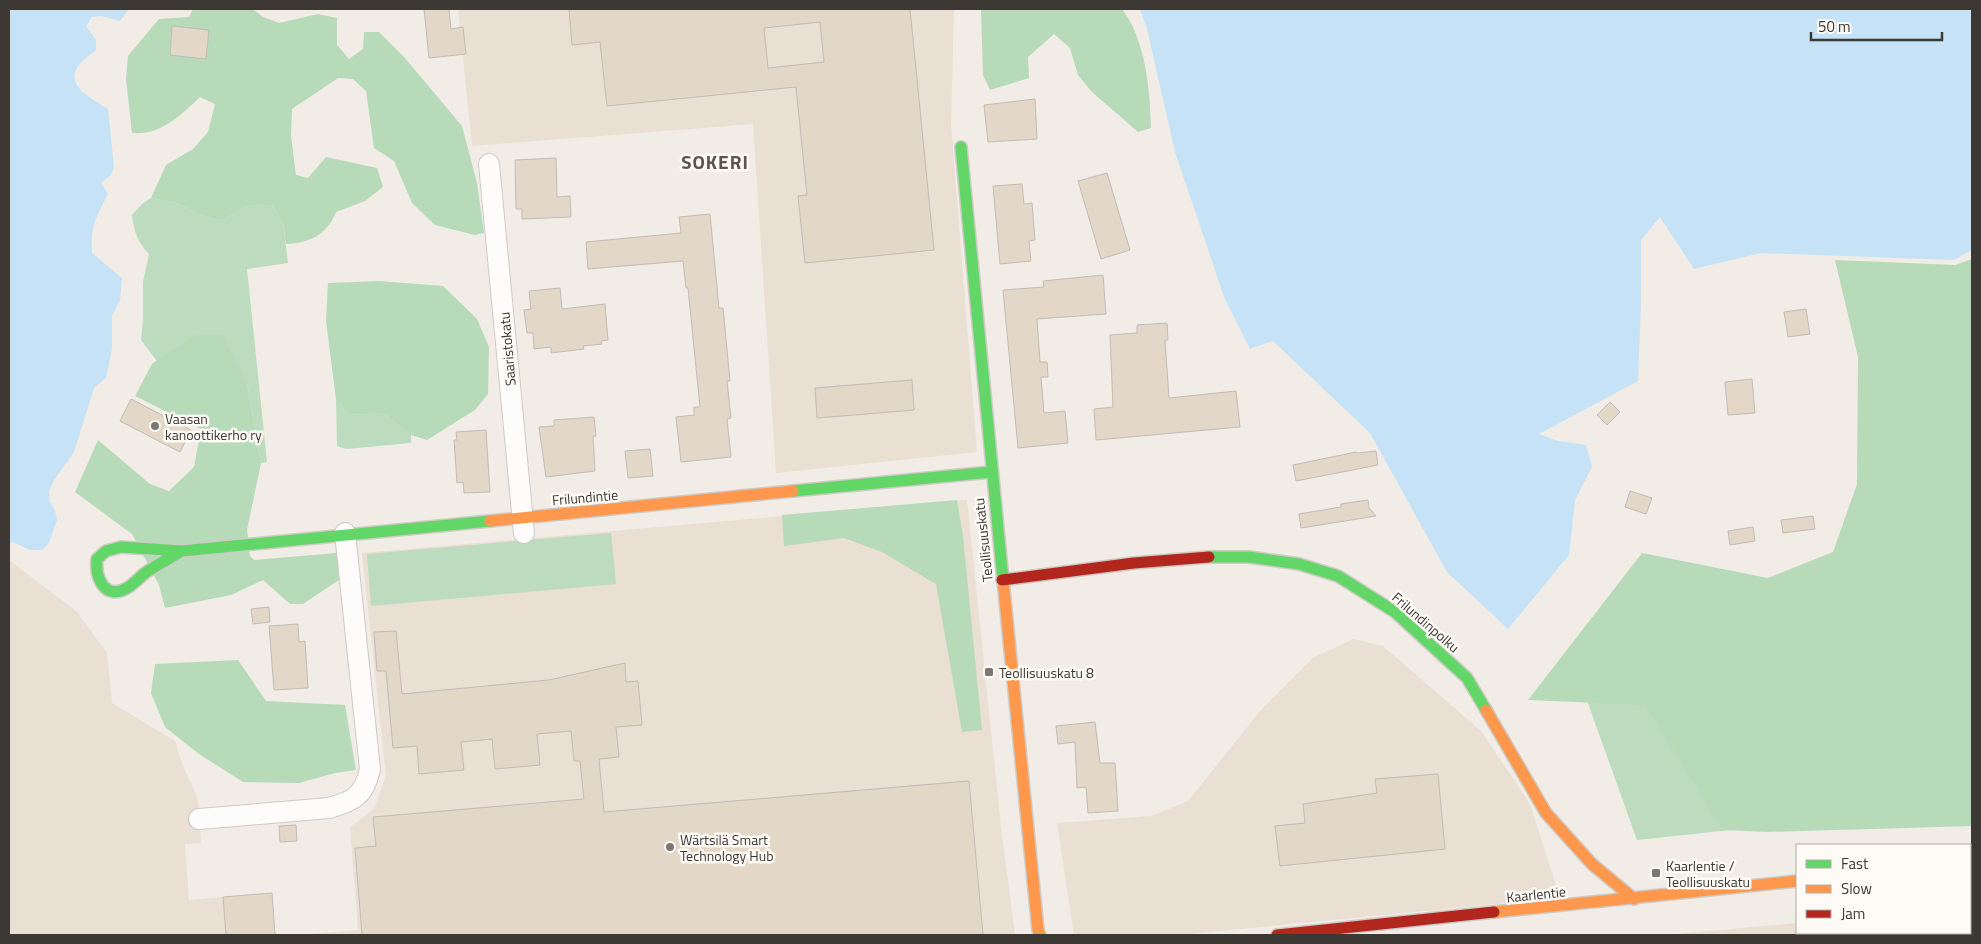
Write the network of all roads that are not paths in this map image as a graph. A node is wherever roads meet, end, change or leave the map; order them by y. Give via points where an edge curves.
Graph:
1 (961, 147) dead end
2 (489, 164) dead end
3 (991, 472) junction
4 (523, 526) junction
5 (345, 534) junction
6 (182, 550) junction
7 (1002, 580) junction
8 (200, 819) dead end
9 (1796, 881) edge
10 (1634, 899) junction
11 (1039, 933) edge
12 (1277, 935) edge

1 - 3 street, Teollisuuskatu
2 - 4 street, Saaristokatu
3 - 4 street, Frilundintie
3 - 7 street, Teollisuuskatu
4 - 5 street, Frilundintie
5 - 6 street, Frilundintie
5 - 8 street via 370,769 367,785 360,795 329,808
6 - 6 street, Frilundintie via 121,547 106,551 97,559 98,582 114,592 124,589
7 - 10 street, Frilundinpolku via 1205,557 1249,557 1299,564 1338,576 1395,612 1467,678 1546,812 1592,864
7 - 11 street, Teollisuuskatu
9 - 10 street, Kaarlentie
10 - 12 street, Kaarlentie

